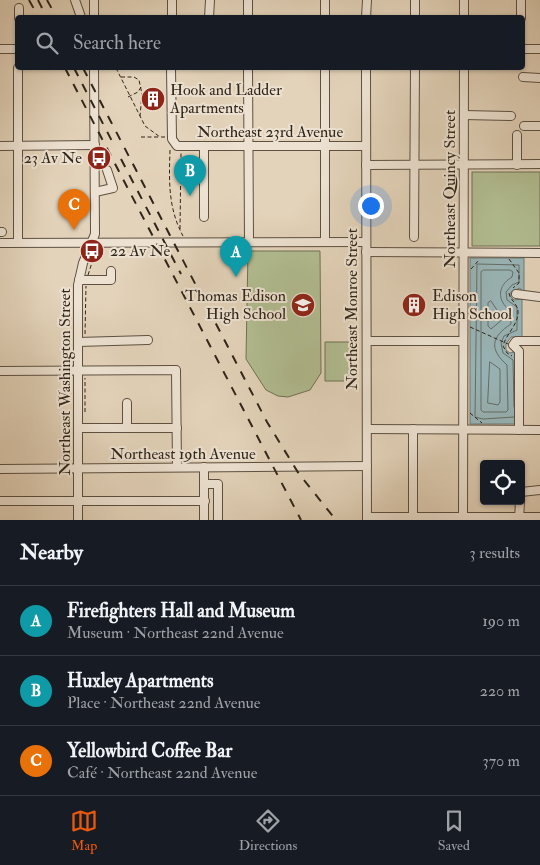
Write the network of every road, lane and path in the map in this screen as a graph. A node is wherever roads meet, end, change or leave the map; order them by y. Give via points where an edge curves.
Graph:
1 (75, 0) edge
2 (94, 0) edge
3 (172, 0) edge
4 (210, 0) edge
5 (248, 0) edge
6 (325, 0) edge
7 (366, 0) edge
8 (415, 0) edge
9 (464, 0) edge
10 (521, 0) edge
11 (19, 8) dead end
12 (19, 15) edge
13 (80, 15) edge
14 (94, 15) edge
15 (172, 15) edge
16 (210, 15) edge
17 (248, 15) edge
18 (325, 15) edge
19 (366, 15) edge
20 (415, 15) edge
21 (464, 15) edge
22 (521, 15) edge
23 (0, 49) edge
24 (15, 49) edge
25 (525, 49) edge
26 (540, 49) edge
27 (18, 70) edge
28 (94, 70) edge
29 (117, 70) edge
30 (171, 70) edge
31 (248, 70) edge
32 (324, 70) edge
33 (366, 70) edge
34 (415, 70) edge
35 (464, 70) edge
36 (120, 76) junction
37 (523, 77) dead end
38 (540, 78) edge
39 (141, 86) junction
40 (138, 92) junction
41 (142, 94) junction
42 (129, 96) junction
43 (140, 105) junction
44 (135, 107) junction
45 (464, 115) junction
46 (511, 116) dead end
47 (140, 117) junction
48 (524, 126) dead end
49 (540, 126) edge
50 (148, 130) junction
51 (517, 135) dead end
52 (141, 137) dead end
53 (145, 137) junction
54 (160, 137) junction
55 (165, 137) dead end
56 (94, 145) junction
57 (325, 145) junction
58 (0, 146) edge
59 (18, 146) junction
60 (204, 146) junction
61 (248, 146) junction
62 (366, 146) junction
63 (172, 147) junction
64 (181, 151) dead end
65 (540, 164) edge
66 (366, 165) junction
67 (415, 165) junction
68 (465, 165) junction
69 (517, 165) junction
70 (107, 170) dead end
71 (95, 192) junction
72 (204, 217) dead end
73 (180, 229) junction
74 (184, 236) dead end
75 (414, 237) dead end
76 (18, 242) junction
77 (249, 242) junction
78 (325, 242) junction
79 (366, 242) junction
80 (0, 243) edge
81 (94, 245) junction
82 (366, 252) junction
83 (464, 252) junction
84 (540, 252) edge
85 (482, 258) dead end
86 (111, 271) dead end
87 (470, 272) dead end
88 (82, 280) junction
89 (516, 294) dead end
90 (540, 297) edge
91 (470, 327) dead end
92 (148, 340) dead end
93 (367, 341) junction
94 (463, 341) junction
95 (540, 341) edge
96 (82, 342) junction
97 (513, 345) junction
98 (79, 370) junction
99 (0, 371) edge
100 (127, 403) dead end
101 (469, 410) dead end
102 (483, 424) dead end
103 (79, 428) junction
104 (127, 428) junction
105 (177, 428) junction
106 (367, 429) junction
107 (413, 429) junction
108 (462, 430) junction
109 (519, 430) junction
110 (540, 430) edge
111 (367, 466) junction
112 (177, 467) junction
113 (204, 467) junction
114 (79, 468) junction
115 (0, 469) edge
116 (204, 484) junction
117 (540, 490) edge
118 (525, 492) edge
119 (0, 501) edge
120 (79, 501) junction
121 (205, 501) junction
122 (520, 505) edge
123 (540, 517) edge
124 (415, 518) edge
125 (367, 519) edge
126 (378, 519) edge
127 (463, 519) edge
128 (519, 519) edge
129 (78, 520) edge
130 (204, 520) edge
131 (218, 520) edge

1 - 13 street
2 - 14 street
3 - 15 street
4 - 16 street
5 - 17 street
6 - 18 street
7 - 19 street
8 - 20 street
9 - 21 street
10 - 22 street
11 - 12 street
23 - 24 street
25 - 26 street
27 - 59 street
28 - 56 street, Northeast Washington Street
29 - 36 path
30 - 63 street
31 - 61 street
32 - 57 street
33 - 62 street, Northeast Monroe Street
34 - 67 street
35 - 45 street, Northeast Quincy Street
36 - 39 path via 134,77
36 - 42 path
37 - 38 street
39 - 40 path
39 - 41 path
40 - 41 path
40 - 42 path
41 - 43 path
42 - 44 path
43 - 44 path
43 - 47 path
44 - 47 path
45 - 46 street
45 - 68 street, Northeast Quincy Street
47 - 50 path
48 - 49 street
50 - 53 path
50 - 54 path
51 - 69 street
52 - 53 path
53 - 54 path
54 - 55 path
56 - 59 street
56 - 71 street, Northeast Washington Street
57 - 61 street, Northeast 23rd Avenue
57 - 62 street, Northeast 23rd Avenue
57 - 78 street
58 - 59 street
59 - 76 street
60 - 61 street, Northeast 23rd Avenue
60 - 63 street, Northeast 23rd Avenue
60 - 72 street
61 - 77 street
62 - 66 street, Northeast Monroe Street
63 - 73 path via 169,198
64 - 73 path
65 - 69 street
66 - 67 street
66 - 79 street, Northeast Monroe Street
67 - 68 street
67 - 75 street
68 - 69 street
68 - 83 street, Northeast Quincy Street
70 - 71 street via 113,188
71 - 81 street, Northeast Washington Street
73 - 74 path
76 - 80 street
76 - 81 street
77 - 78 street
77 - 81 street
78 - 79 street
79 - 82 street, Northeast Monroe Street
81 - 88 street, Northeast Washington Street
81 - 88 path
82 - 83 street
82 - 93 street, Northeast Monroe Street
83 - 84 street
83 - 94 street, Northeast Quincy Street
85 - 87 path via 475,262
86 - 88 street via 111,280
88 - 96 street, Northeast Washington Street
88 - 96 path
89 - 90 street
91 - 97 path
92 - 96 street
93 - 94 street
93 - 106 street, Northeast Monroe Street
94 - 108 street, Northeast Quincy Street
95 - 97 street via 516,341
96 - 98 street, Northeast Washington Street
97 - 109 street via 519,351
98 - 99 street
98 - 103 street, Northeast Washington Street
98 - 105 street via 176,370
100 - 104 street
101 - 102 path
103 - 104 street
103 - 114 street, Northeast Washington Street
104 - 105 street
105 - 112 street
106 - 107 street
106 - 111 street, Northeast Monroe Street
107 - 108 street
107 - 124 street
108 - 109 street
108 - 127 street, Northeast Quincy Street
109 - 110 street
111 - 113 street, Northeast 19th Avenue
111 - 125 street, Northeast Monroe Street
112 - 113 street, Northeast 19th Avenue
112 - 114 street, Northeast 19th Avenue
113 - 116 street
114 - 115 street, Northeast 19th Avenue
114 - 120 street, Northeast Washington Street
116 - 121 street
116 - 131 street via 218,484
117 - 118 street
119 - 120 street
120 - 121 street
120 - 129 street, Northeast Washington Street
121 - 130 street
122 - 128 street
123 - 128 street
124 - 126 street
124 - 127 street
125 - 126 street
127 - 128 street

